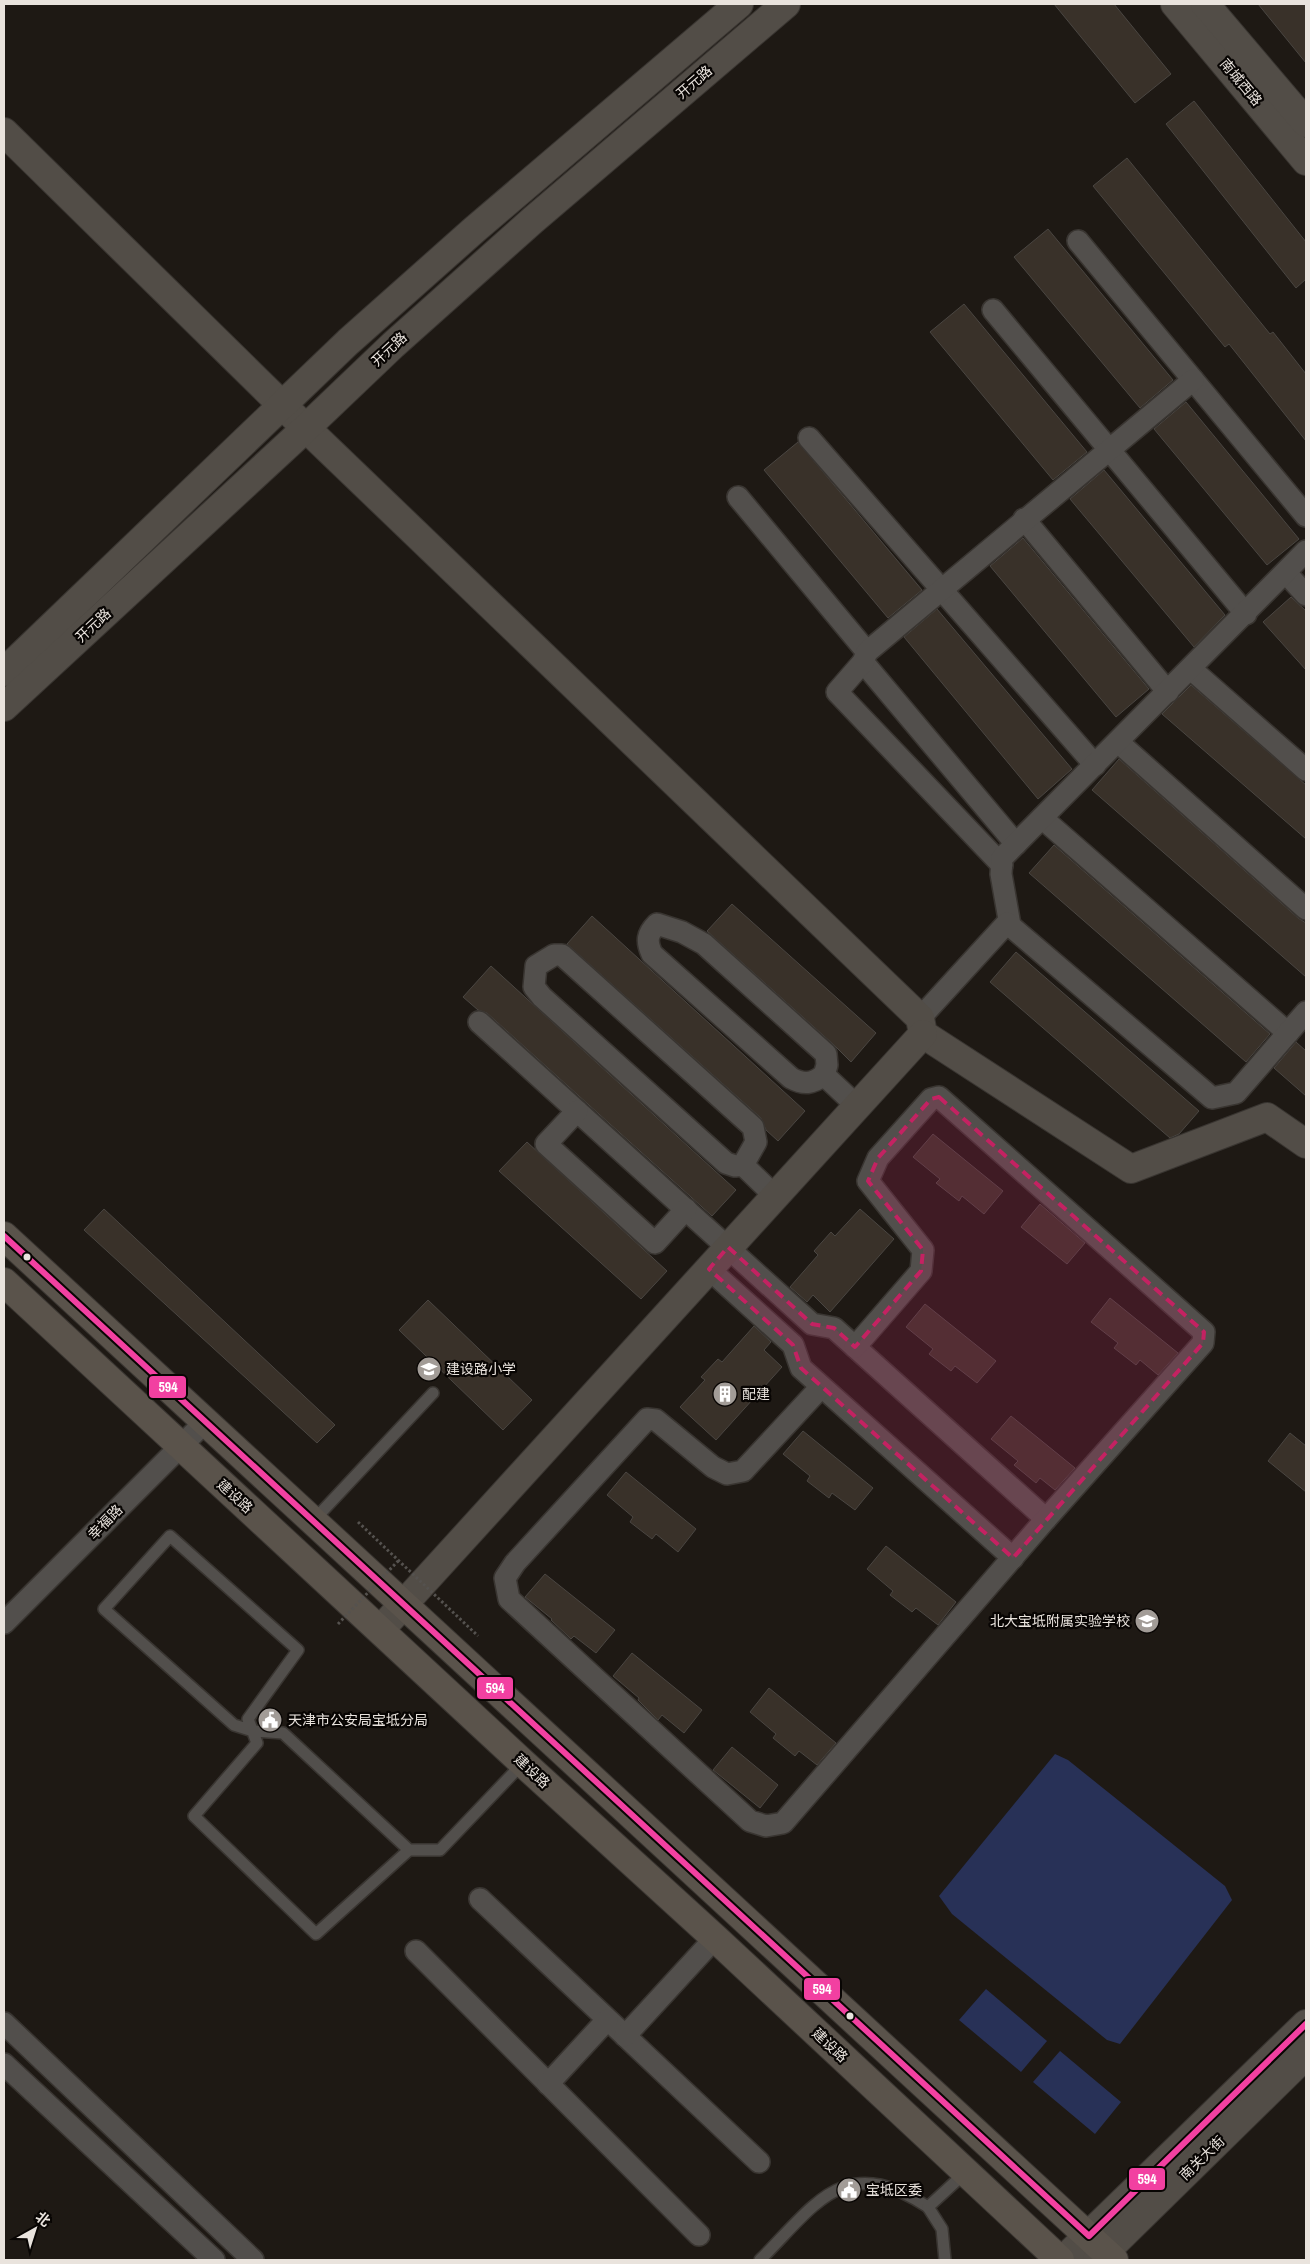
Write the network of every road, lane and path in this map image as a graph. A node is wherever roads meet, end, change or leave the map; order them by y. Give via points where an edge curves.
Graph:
1 (739, 4) edge
2 (786, 4) edge
3 (1175, 4) edge
4 (1205, 4) edge
5 (1306, 123) edge
6 (4, 132) edge
7 (1306, 161) edge
8 (1078, 241) dead end
9 (993, 310) dead end
10 (1193, 380) junction
11 (282, 406) junction
12 (306, 428) junction
13 (809, 438) dead end
14 (1108, 449) junction
15 (738, 497) dead end
16 (1306, 516) edge
17 (1024, 519) junction
18 (1306, 551) edge
19 (1286, 573) junction
20 (940, 589) junction
21 (1306, 595) edge
22 (1246, 614) junction
23 (865, 657) junction
24 (1191, 669) junction
25 (4, 672) edge
26 (1168, 692) junction
27 (4, 707) edge
28 (1118, 742) junction
29 (1095, 765) junction
30 (1306, 770) edge
31 (1042, 818) junction
32 (1016, 844) junction
33 (1002, 865) junction
34 (1306, 909) edge
35 (1010, 925) junction
36 (479, 1022) dead end
37 (1299, 1024) edge
38 (921, 1026) junction
39 (824, 1075) junction
40 (857, 1106) junction
41 (577, 1111) junction
42 (1306, 1144) edge
43 (743, 1165) junction
44 (775, 1196) junction
45 (686, 1209) junction
46 (4, 1236) edge
47 (728, 1248) junction
48 (709, 1269) junction
49 (4, 1282) edge
50 (812, 1324) junction
51 (793, 1345) junction
52 (855, 1347) junction
53 (821, 1387) junction
54 (433, 1393) dead end
55 (206, 1421) junction
56 (182, 1447) junction
57 (1046, 1519) junction
58 (314, 1520) junction
59 (358, 1522) dead end
60 (1013, 1558) junction
61 (399, 1560) junction
62 (403, 1605) junction
63 (4, 1623) edge
64 (338, 1624) dead end
65 (381, 1629) junction
66 (478, 1636) dead end
67 (253, 1731) junction
68 (523, 1763) junction
69 (410, 1850) junction
70 (480, 1899) dead end
71 (715, 1938) junction
72 (416, 1951) dead end
73 (607, 2020) junction
74 (4, 2023) edge
75 (1306, 2024) edge
76 (625, 2036) junction
77 (1306, 2055) edge
78 (4, 2064) edge
79 (548, 2084) junction
80 (760, 2162) dead end
81 (966, 2172) junction
82 (928, 2207) junction
83 (698, 2235) dead end
84 (1101, 2252) edge
85 (214, 2260) edge
86 (253, 2260) edge
87 (760, 2260) edge
88 (945, 2260) edge
89 (1061, 2260) edge

1 - 11 main road, 开元路 via 481,224 348,342
2 - 12 main road, 开元路 via 519,233
3 - 7 main road, 南城西路
4 - 5 main road, 南城西路
6 - 11 main road
8 - 10 street
9 - 14 street
10 - 14 street
10 - 16 street
11 - 12 main road
11 - 25 main road, 开元路
12 - 27 main road, 开元路
12 - 38 main road
13 - 20 street
14 - 17 street
14 - 22 street
15 - 23 street
17 - 20 street
17 - 26 street
18 - 19 street
19 - 21 street
19 - 22 street
20 - 23 street
20 - 29 street
22 - 24 street
23 - 32 street
23 - 33 street via 837,692
24 - 26 street
24 - 30 street
26 - 28 street
28 - 29 street
28 - 34 street
29 - 31 street
31 - 32 street
31 - 37 street
32 - 33 street via 1002,858
33 - 35 street
35 - 37 street via 1212,1098 1236,1093
35 - 38 street via 1008,923
36 - 41 street
38 - 40 main road
38 - 42 main road via 1131,1169 1267,1117
39 - 39 street via 826,1054 704,944 657,924 648,933 652,954 791,1078 808,1084
39 - 40 street
40 - 44 main road
41 - 45 street
41 - 45 street via 546,1144 655,1243
43 - 43 street via 756,1142 753,1127 562,955 554,955 536,966 534,986 542,997 726,1162
43 - 44 street
44 - 47 main road
45 - 47 street
46 - 55 main road
47 - 48 main road
47 - 50 street
48 - 51 street
48 - 62 main road
49 - 56 main road, 建设路
50 - 51 street
50 - 52 street via 834,1328
51 - 53 street via 800,1368
52 - 57 street
52 - 57 street via 921,1271 923,1250 868,1181 878,1158 931,1099 939,1097 1204,1332 1203,1343
53 - 60 street
53 - 60 street via 743,1471 727,1474 713,1467 656,1420 647,1419 515,1563 505,1578 510,1599 750,1820 766,1826 783,1823
54 - 58 lane
55 - 56 street, 幸福路
55 - 58 main road
56 - 63 street, 幸福路
56 - 65 main road, 建设路
57 - 60 street
58 - 62 main road
59 - 61 path, bridge
61 - 64 path, bridge
61 - 66 path, bridge
62 - 65 main road
62 - 84 main road
65 - 68 main road, 建设路
67 - 67 lane via 248,1719 298,1650 170,1536 104,1609 234,1725
67 - 69 lane via 283,1732
67 - 69 lane via 257,1743 194,1816 316,1934
68 - 69 lane via 440,1850
68 - 71 main road, 建设路
70 - 73 street
71 - 76 street
71 - 81 main road, 建设路
72 - 79 street
73 - 76 street
73 - 79 street
74 - 86 street
75 - 84 main road, 南关大街
76 - 80 street
77 - 84 main road, 南关大街
78 - 85 street
79 - 83 street
81 - 82 lane
81 - 89 main road, 建设路
82 - 87 lane via 908,2194 876,2183 848,2185 825,2194
82 - 88 lane via 942,2230
84 - 89 main road, 南关大街

